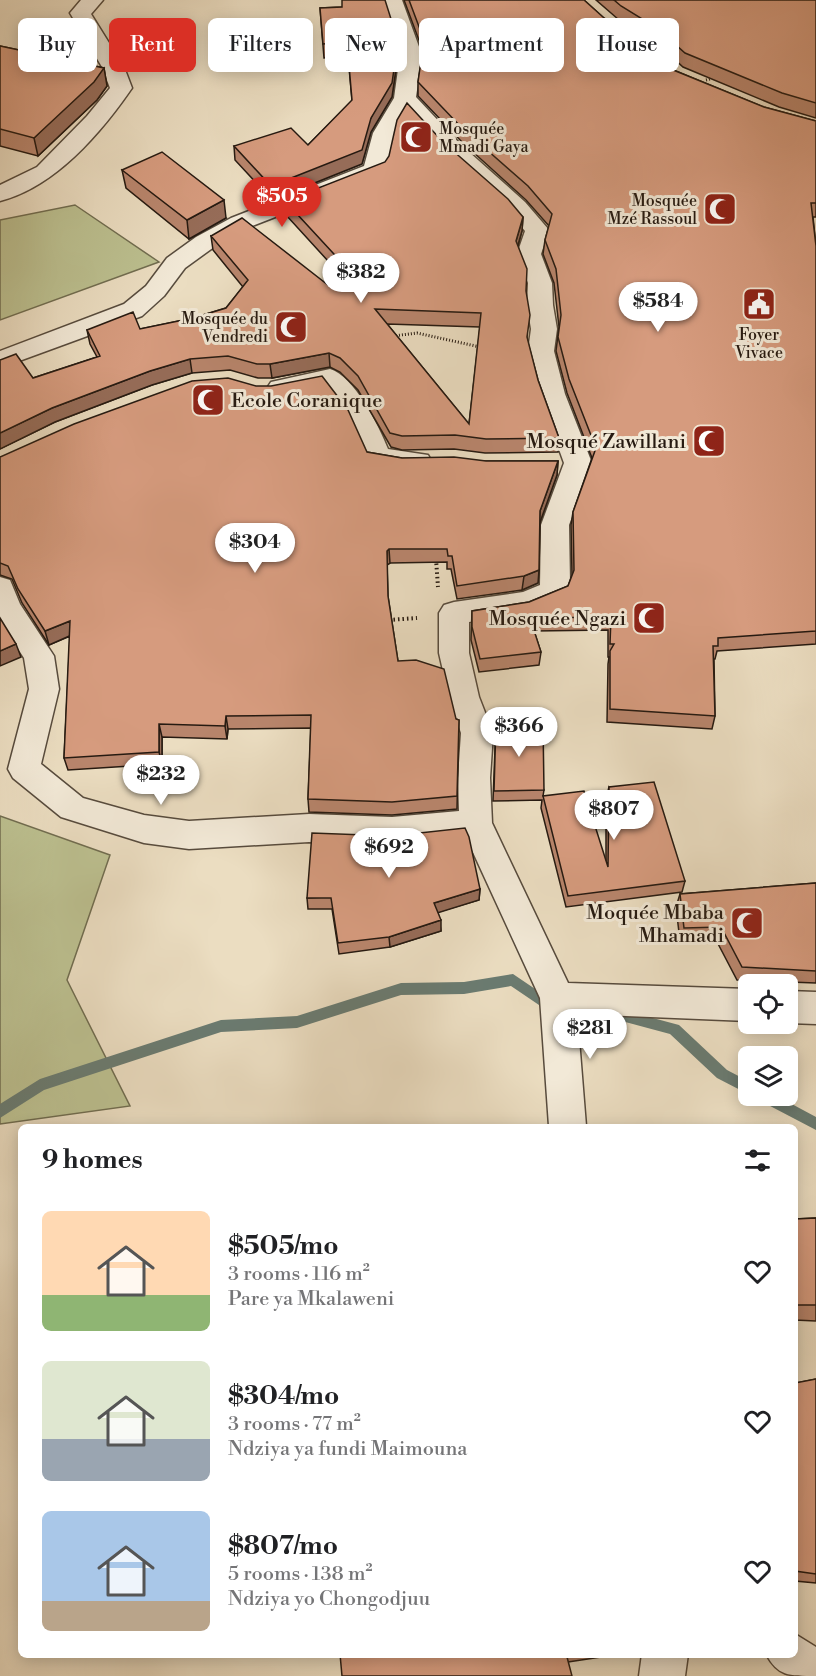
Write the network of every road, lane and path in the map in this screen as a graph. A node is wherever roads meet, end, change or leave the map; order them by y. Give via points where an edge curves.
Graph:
1 (93, 0) edge
2 (392, 0) edge
3 (717, 76) edge
4 (706, 80) edge
5 (405, 98) junction
6 (0, 194) edge
7 (389, 338) edge
8 (541, 351) junction
9 (0, 360) edge
10 (253, 387) edge
11 (444, 460) edge
12 (436, 554) edge
13 (0, 588) edge
14 (441, 616) junction
15 (380, 621) edge
16 (476, 823) junction
17 (558, 998) junction
18 (738, 1005) edge
19 (798, 1007) edge
20 (816, 1008) edge
21 (568, 1124) edge
22 (664, 1658) edge
23 (793, 1658) edge
24 (816, 1675) edge
25 (662, 1676) edge

1 - 6 street via 80,13 113,67 121,88 45,172
2 - 5 street via 411,55
3 - 4 path
5 - 8 street via 537,230 529,254 540,283 544,329
5 - 9 street via 384,133 375,170 239,223 205,242 176,263 155,291 133,310
7 - 8 path via 417,333 493,350
8 - 14 street via 565,463 555,525 554,591 527,602
10 - 11 street via 272,389 330,378 363,420 378,457 402,462
12 - 14 path
13 - 16 street via 6,607 39,656 44,689 24,769 73,808 144,829 189,835 309,828 392,831
14 - 15 path
14 - 16 street via 477,733
16 - 17 street
17 - 18 street
17 - 21 street
19 - 20 street
22 - 25 street
23 - 24 street

